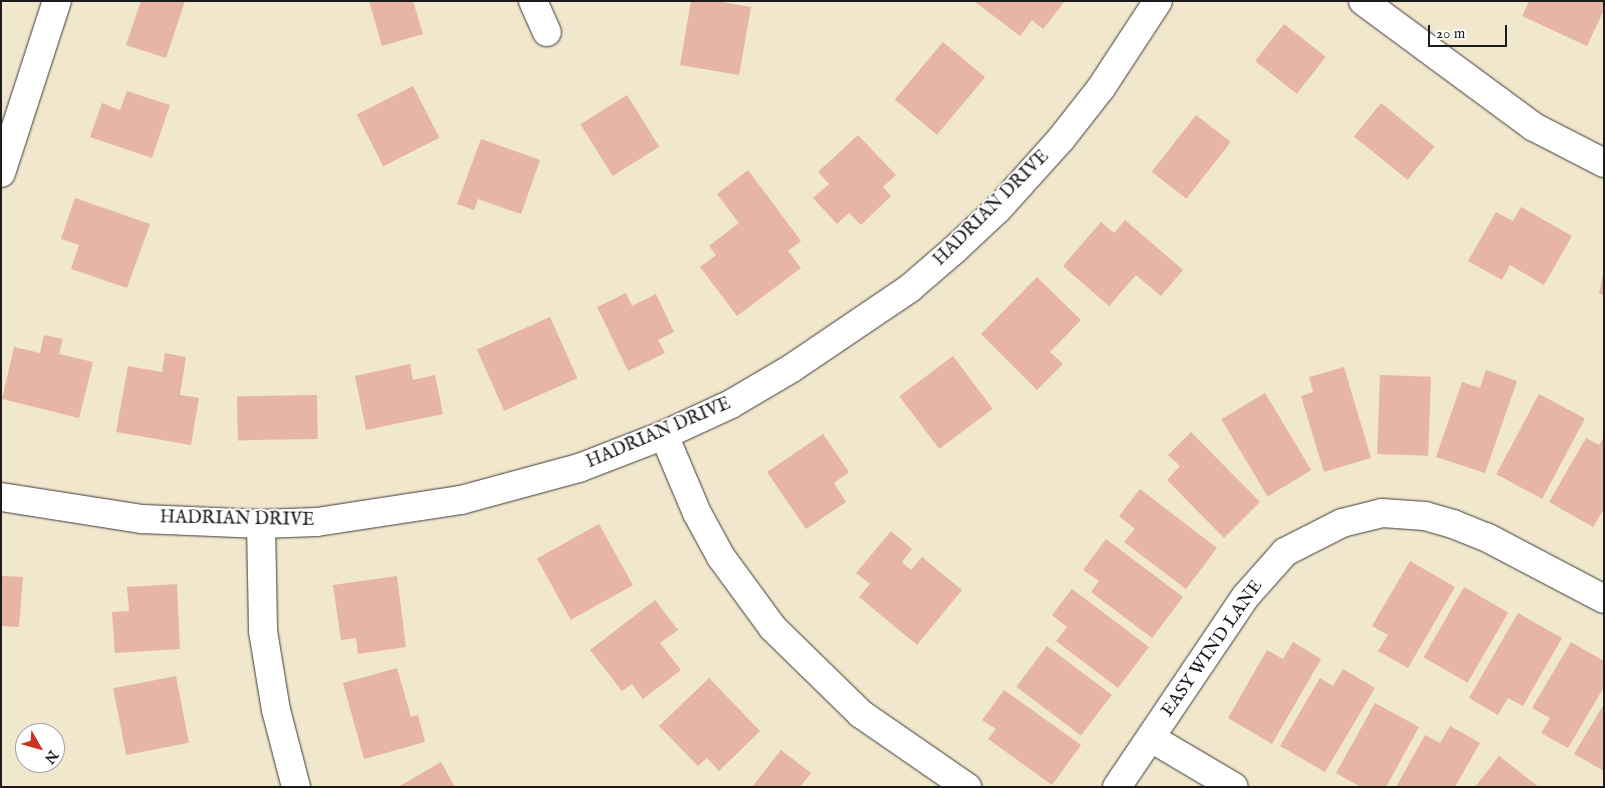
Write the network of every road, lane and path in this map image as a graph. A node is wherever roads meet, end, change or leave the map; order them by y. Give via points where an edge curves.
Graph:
1 (57, 1) edge
2 (533, 1) edge
3 (1158, 1) edge
4 (1363, 1) edge
5 (547, 32) dead end
6 (1604, 163) edge
7 (1, 173) edge
8 (664, 435) junction
9 (1, 497) edge
10 (261, 524) junction
11 (1604, 599) edge
12 (1151, 738) junction
13 (296, 787) edge
14 (967, 787) edge
15 (1117, 787) edge
16 (1234, 787) edge

1 - 7 street
2 - 5 street
3 - 8 street, HADRIAN DRIVE via 1101,88 1061,139 998,209 939,263 894,300 792,368 731,404
4 - 6 street via 1534,127
8 - 10 street, HADRIAN DRIVE via 579,468 461,500 317,522
8 - 14 street via 697,513 717,549 773,628 861,714
9 - 10 street, HADRIAN DRIVE via 142,519
10 - 13 street via 263,631 276,710
11 - 12 street, EASY WIND LANE via 1486,537 1453,524 1424,516 1382,513 1342,523 1285,552 1246,596
12 - 15 street, EASY WIND LANE
12 - 16 street

